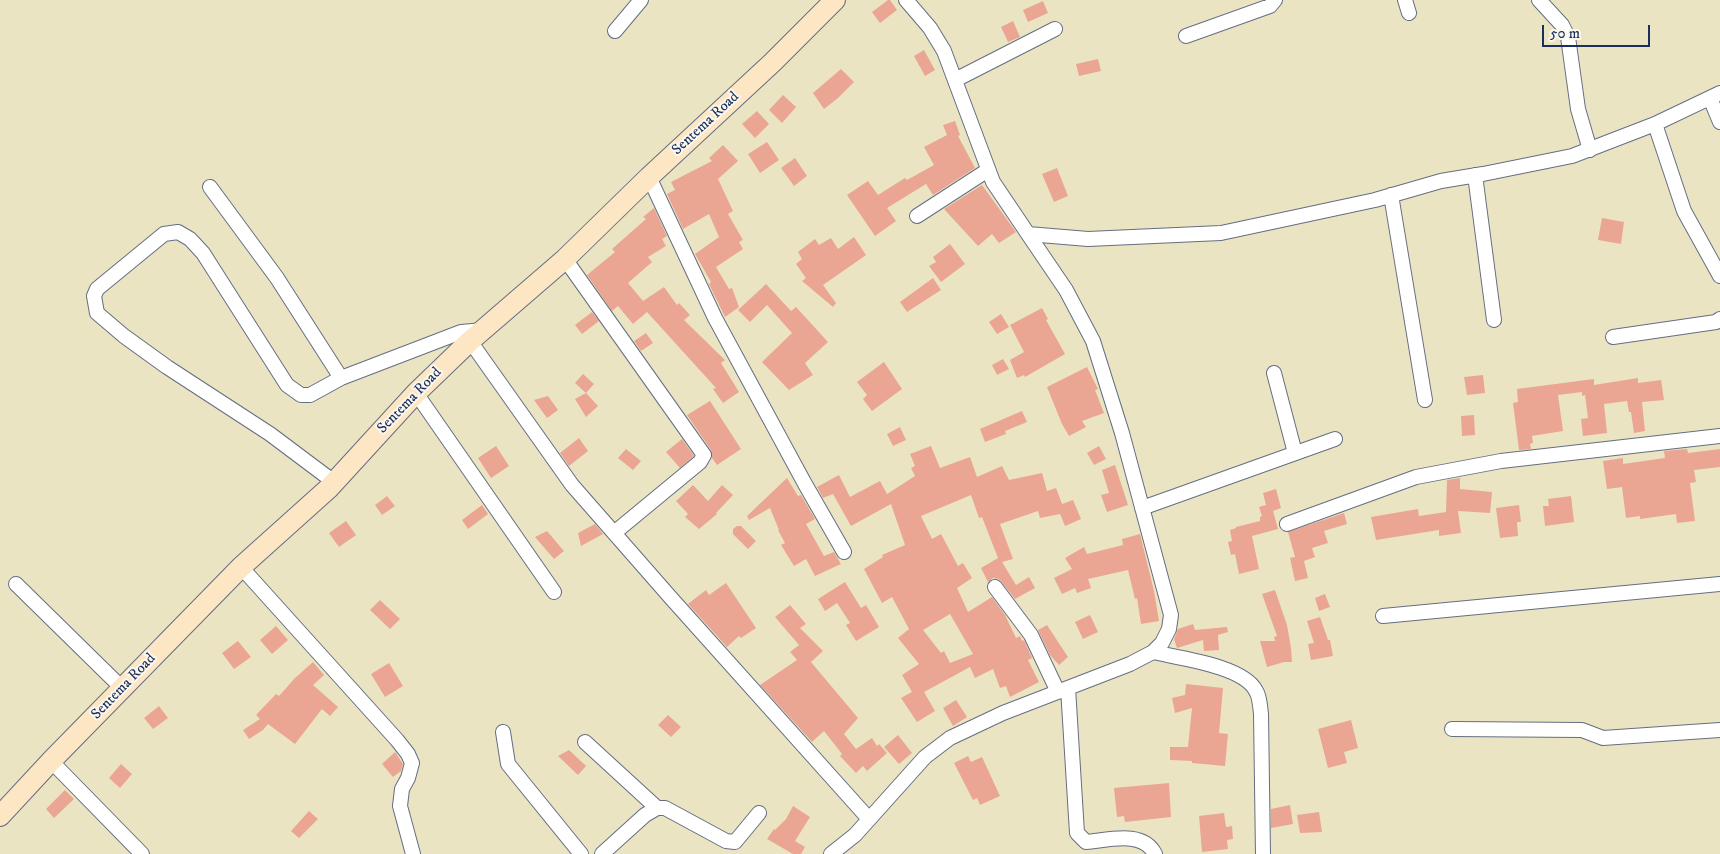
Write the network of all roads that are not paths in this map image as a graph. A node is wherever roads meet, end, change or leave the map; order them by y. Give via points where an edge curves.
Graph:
1 (641, 0) edge
2 (835, 0) edge
3 (906, 0) edge
4 (1275, 0) edge
5 (1539, 0) edge
6 (1055, 29) dead end
7 (615, 31) dead end
8 (1186, 36) dead end
9 (955, 80) junction
10 (1715, 95) edge
11 (1720, 122) edge
12 (1655, 124) junction
13 (1590, 150) junction
14 (988, 170) junction
15 (1475, 175) junction
16 (649, 177) junction
17 (210, 187) dead end
18 (1391, 196) junction
19 (917, 216) dead end
20 (1028, 234) junction
21 (565, 259) junction
22 (1720, 276) edge
23 (1494, 320) dead end
24 (1720, 320) edge
25 (477, 335) junction
26 (1613, 338) dead end
27 (1274, 373) dead end
28 (341, 378) junction
29 (416, 393) junction
30 (1425, 400) dead end
31 (1720, 436) edge
32 (1335, 439) dead end
33 (1295, 453) junction
34 (334, 482) junction
35 (1142, 508) junction
36 (1287, 524) dead end
37 (614, 533) junction
38 (844, 552) dead end
39 (241, 567) junction
40 (16, 584) dead end
41 (1720, 584) edge
42 (995, 586) dead end
43 (554, 592) dead end
44 (1382, 616) dead end
45 (1153, 652) junction
46 (122, 688) junction
47 (1063, 690) junction
48 (1452, 729) dead end
49 (1720, 730) edge
50 (503, 732) dead end
51 (585, 742) dead end
52 (51, 761) junction
53 (657, 808) junction
54 (759, 813) dead end
55 (0, 816) edge
56 (869, 819) junction
57 (1086, 842) junction
58 (142, 854) edge
59 (413, 854) edge
60 (581, 854) edge
61 (602, 854) edge
62 (831, 854) edge
63 (1078, 854) edge
64 (1155, 854) edge
65 (1263, 854) edge

1 - 7 street
2 - 16 main road, Sentema Road
3 - 9 street via 938,40
4 - 8 street via 1270,6
5 - 13 street via 1562,25 1568,37 1578,109
6 - 9 street
9 - 14 street
10 - 11 street
10 - 12 street
12 - 13 street
12 - 22 street via 1684,211
13 - 15 street
14 - 19 street
14 - 20 street
15 - 18 street
15 - 23 street
16 - 21 main road, Sentema Road
16 - 38 street via 714,318
17 - 28 street via 277,278
18 - 20 street via 1220,233 1088,239
18 - 30 street
20 - 35 street via 1066,290 1093,341
21 - 25 main road, Sentema Road
21 - 37 street via 704,455 700,462
24 - 26 street
25 - 28 street via 460,332
25 - 29 main road, Sentema Road
25 - 37 street via 572,485
27 - 33 street
28 - 34 street via 310,395 301,394 287,385 203,253 178,232 164,234 97,289 94,296 97,313 124,336 270,434
29 - 34 main road, Sentema Road
29 - 43 street
31 - 36 street via 1501,461 1416,477
32 - 33 street
33 - 35 street
34 - 39 main road, Sentema Road
35 - 45 street via 1171,616 1162,643
37 - 56 street
39 - 46 main road, Sentema Road
39 - 59 street via 408,754 412,763 402,789 400,806
40 - 46 street
41 - 44 street
42 - 47 street via 1031,636
45 - 47 street
45 - 65 street via 1212,665 1246,677 1257,691 1261,714
46 - 52 main road, Sentema Road
47 - 56 street via 950,738 925,757
47 - 57 street via 1077,833
48 - 49 street via 1582,730 1602,738
50 - 60 street via 508,764
51 - 53 street
52 - 55 main road, Sentema Road
52 - 58 street
53 - 54 street via 665,808 726,841 735,842
53 - 61 street
56 - 62 street
57 - 63 street
57 - 64 street via 1136,838 1151,845

